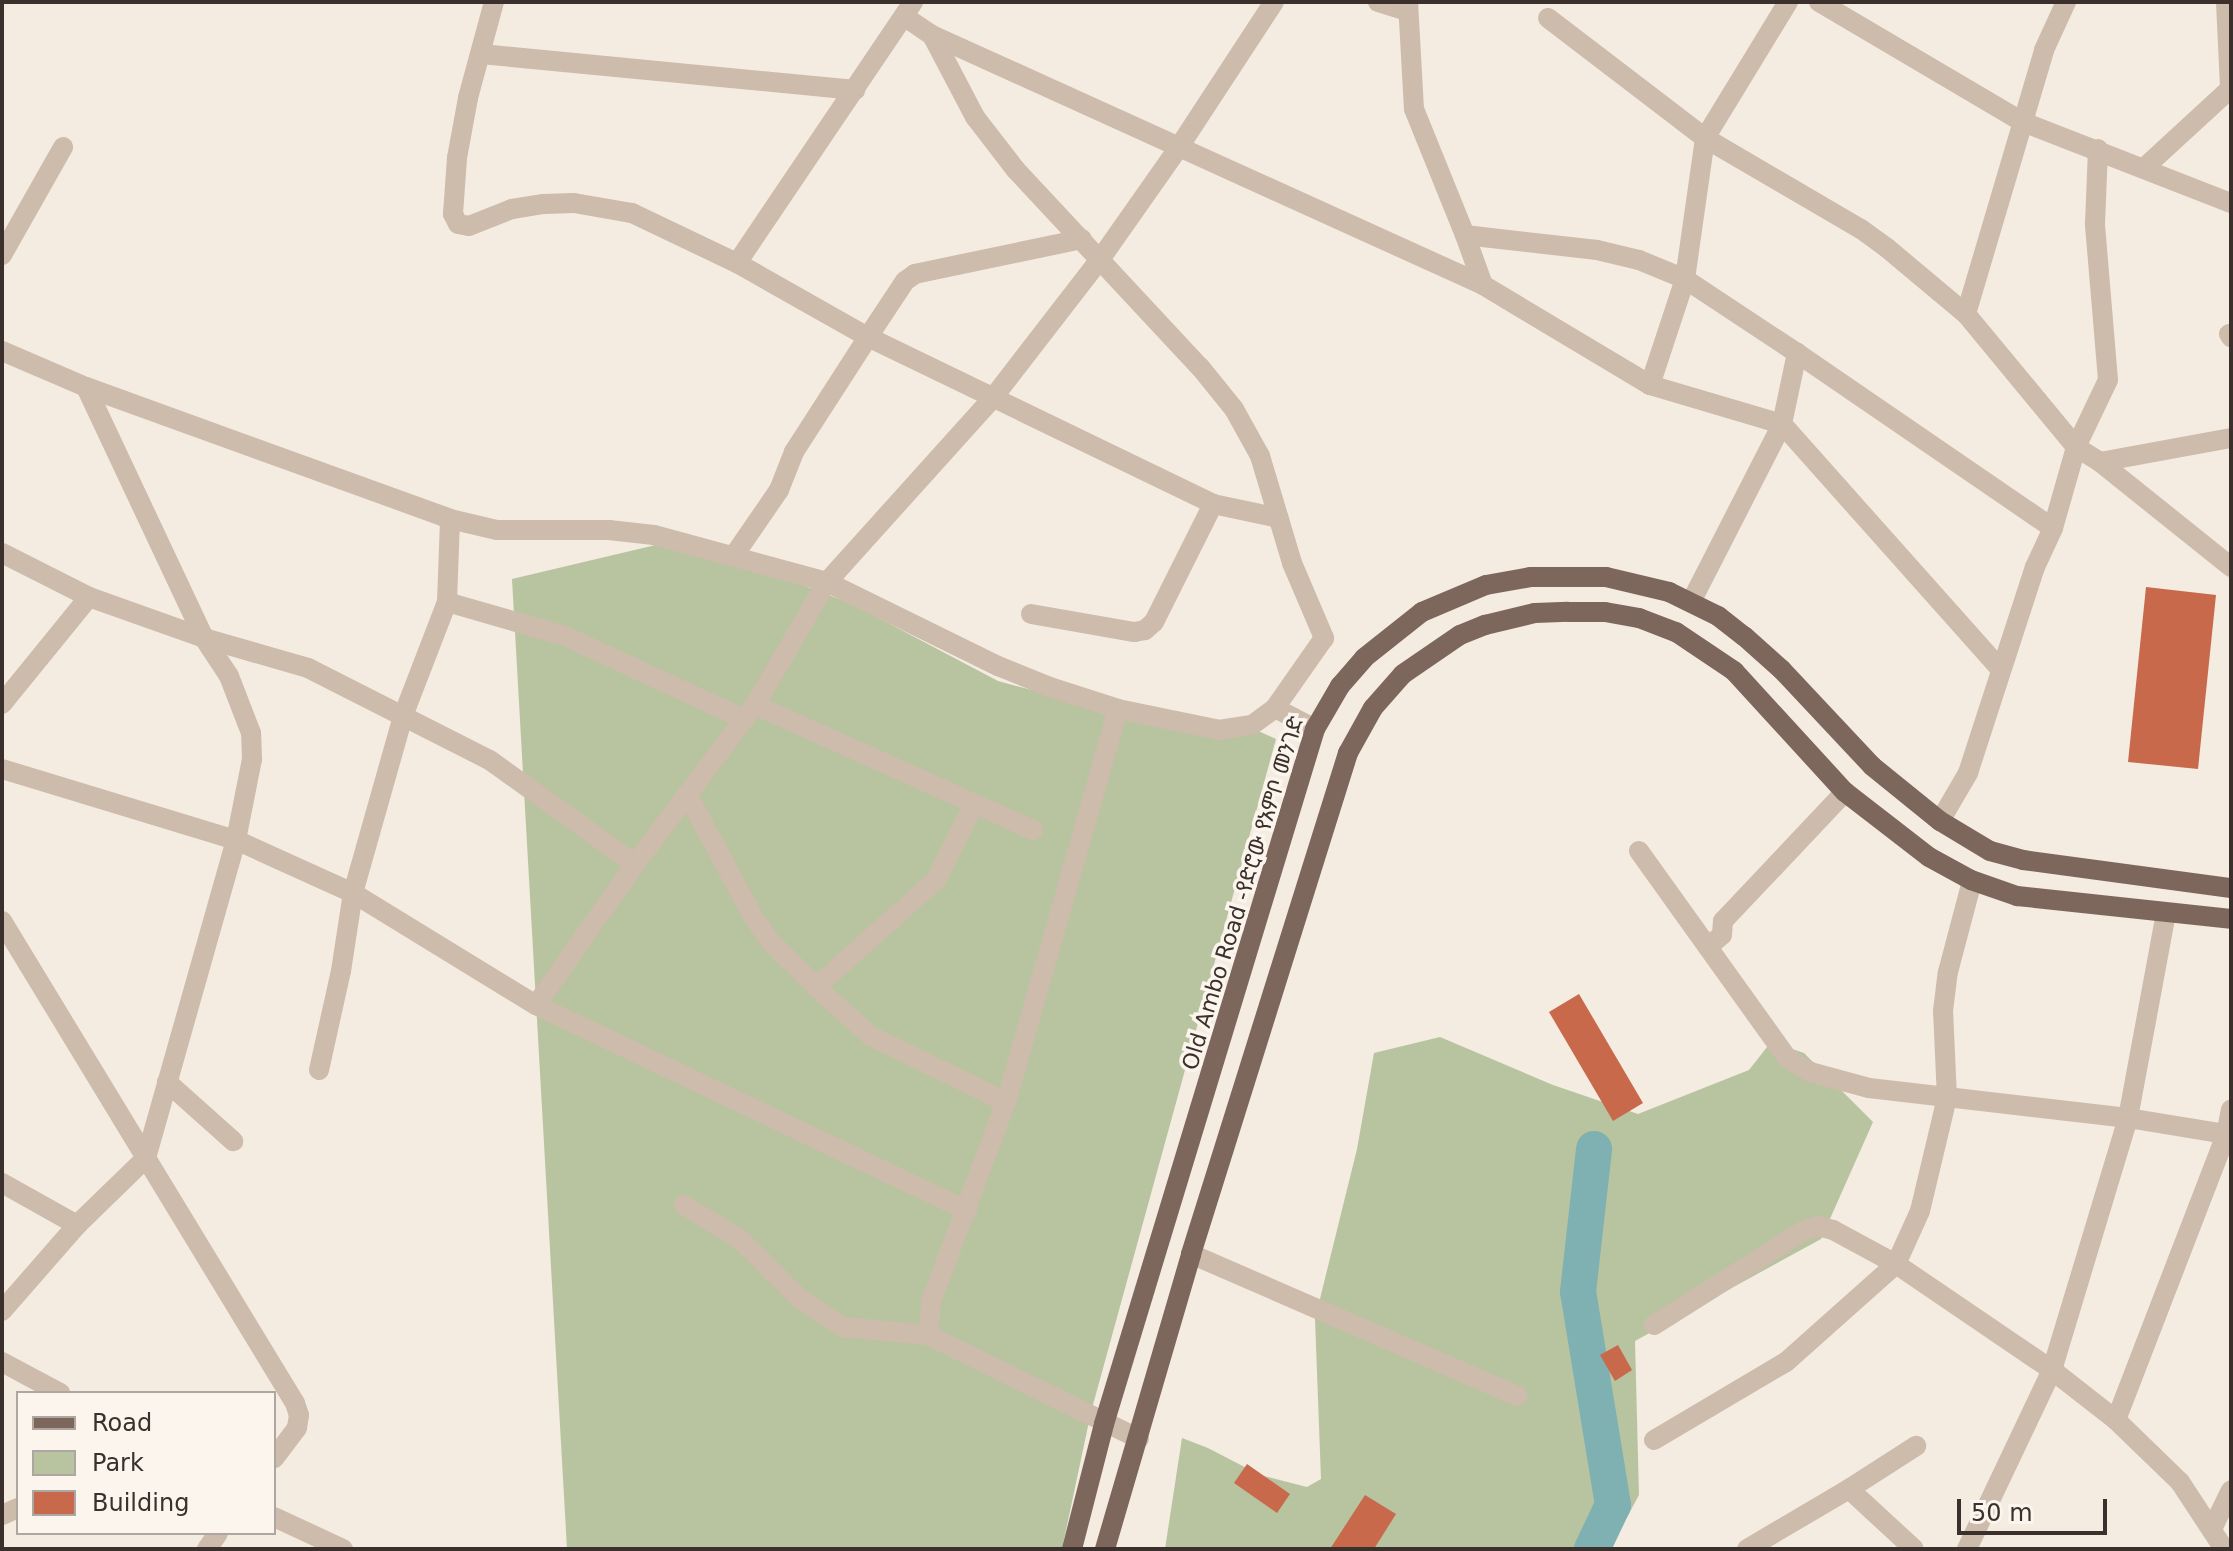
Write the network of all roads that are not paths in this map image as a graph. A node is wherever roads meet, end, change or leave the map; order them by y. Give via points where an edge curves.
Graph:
1 (494, 2) edge
2 (1274, 2) edge
3 (1378, 2) edge
4 (1788, 2) edge
5 (1819, 2) edge
6 (2066, 2) edge
7 (2226, 2) edge
8 (1408, 6) edge
9 (909, 10) edge
10 (1548, 18) dead end
11 (932, 35) junction
12 (481, 54) junction
13 (2230, 88) edge
14 (855, 90) junction
15 (2023, 122) junction
16 (1705, 138) junction
17 (63, 147) dead end
18 (1179, 147) junction
19 (2098, 149) junction
20 (2144, 168) junction
21 (2231, 203) edge
22 (1465, 235) junction
23 (1082, 239) junction
24 (2, 255) edge
25 (1101, 258) junction
26 (737, 263) junction
27 (1685, 279) junction
28 (1483, 285) junction
29 (1966, 314) junction
30 (868, 337) junction
31 (2, 351) edge
32 (1797, 353) junction
33 (1650, 385) junction
34 (86, 387) junction
35 (992, 399) junction
36 (1782, 424) junction
37 (2231, 438) edge
38 (2076, 447) junction
39 (2100, 462) junction
40 (1213, 504) junction
41 (1279, 518) junction
42 (450, 519) junction
43 (2053, 528) junction
44 (2, 553) edge
45 (733, 557) junction
46 (2231, 567) edge
47 (1565, 577) junction
48 (827, 582) junction
49 (89, 597) junction
50 (447, 602) junction
51 (1691, 602) junction
52 (1568, 612) junction
53 (1031, 614) dead end
54 (204, 638) junction
55 (2001, 670) junction
56 (2, 704) edge
57 (1275, 708) junction
58 (1118, 709) junction
59 (750, 712) junction
60 (403, 716) junction
61 (1315, 729) junction
62 (2, 769) edge
63 (1845, 792) junction
64 (687, 794) junction
65 (974, 804) junction
66 (1940, 821) junction
67 (1033, 830) dead end
68 (236, 840) junction
69 (1639, 851) dead end
70 (635, 864) junction
71 (1972, 881) junction
72 (2231, 888) edge
73 (353, 893) junction
74 (2166, 912) junction
75 (2231, 919) edge
76 (2, 921) edge
77 (1708, 947) junction
78 (816, 987) junction
79 (536, 1005) junction
80 (319, 1070) dead end
81 (167, 1082) junction
82 (1947, 1098) junction
83 (1006, 1102) junction
84 (2231, 1109) edge
85 (2128, 1118) junction
86 (2228, 1135) edge
87 (233, 1141) dead end
88 (146, 1158) junction
89 (2, 1183) edge
90 (684, 1205) dead end
91 (967, 1211) junction
92 (77, 1225) junction
93 (1191, 1254) junction
94 (1896, 1264) junction
95 (2, 1311) edge
96 (1654, 1325) dead end
97 (928, 1335) junction
98 (2, 1362) edge
99 (2052, 1370) junction
100 (56, 1391) edge
101 (1517, 1396) dead end
102 (2116, 1420) junction
103 (1104, 1424) junction
104 (1139, 1439) junction
105 (1654, 1440) dead end
106 (1916, 1446) dead end
107 (276, 1455) edge
108 (1849, 1489) junction
109 (2231, 1490) edge
110 (276, 1518) edge
111 (2212, 1529) junction
112 (343, 1549) edge
113 (1072, 1549) edge
114 (1105, 1549) edge
115 (1747, 1549) edge
116 (1914, 1549) edge
117 (1967, 1549) edge
118 (2224, 1549) edge

1 - 12 street
2 - 18 street
3 - 8 street
4 - 16 street
5 - 15 street
6 - 15 street via 2044,50
7 - 13 street
8 - 22 street via 1414,109
9 - 11 street
9 - 14 street
10 - 16 street
11 - 18 street
11 - 23 street via 975,117 1016,170
12 - 14 street
12 - 26 street via 457,158 453,214 458,224 469,226 512,209 544,204 611,207
13 - 20 street
14 - 26 street
15 - 19 street
15 - 29 street
16 - 27 street
16 - 29 street via 1861,229
17 - 24 street
18 - 25 street
18 - 28 street
19 - 20 street
19 - 38 street via 2095,224 2108,380
20 - 21 street
22 - 27 street via 1597,250
22 - 28 street
23 - 25 street
23 - 30 street via 915,274
25 - 35 street
25 - 41 street via 1234,409 1260,456
26 - 30 street
27 - 32 street
27 - 33 street
28 - 33 street
29 - 38 street
30 - 35 street
30 - 45 street via 794,452 779,490
31 - 34 street
32 - 36 street
32 - 43 street
33 - 36 street
34 - 42 street
34 - 54 street
35 - 40 street
35 - 48 street
36 - 51 street
36 - 55 street
37 - 39 street
38 - 39 street
38 - 43 street
39 - 46 street
40 - 41 street
40 - 53 street via 1154,622 1145,630
41 - 57 street via 1324,638
42 - 45 street via 497,530 654,535
42 - 50 street
43 - 55 street
44 - 49 street
45 - 48 street
47 - 51 main road, Old Ambo Road -የድሮው የአምቦ መንገድ via 1640,583
47 - 52 main road
47 - 61 main road, Old Ambo Road -የድሮው የአምቦ መንገድ via 1486,585 1422,612 1364,658
48 - 58 street via 998,666
48 - 59 street
49 - 54 street
49 - 56 street
50 - 59 street via 565,636
50 - 60 street
51 - 66 main road, Old Ambo Road -የድሮው የአምቦ መንገድ via 1744,636 1872,766
52 - 63 main road via 1639,618 1705,648 1734,671
52 - 93 main road via 1535,613 1460,635 1403,674 1373,708 1348,753
54 - 60 street via 308,668
54 - 68 street via 229,676 251,733 252,759
55 - 66 street via 1968,773
57 - 58 street via 1252,725 1219,730
57 - 61 street
58 - 83 street
59 - 64 street
59 - 65 street
60 - 70 street via 491,761
60 - 73 street
61 - 103 main road, Old Ambo Road -የድሮው የአምቦ መንገድ
62 - 68 street
63 - 71 main road via 1929,857
63 - 77 street via 1723,921 1722,935
64 - 70 street
64 - 78 street via 751,913 770,941
65 - 67 street
65 - 78 street via 936,880
66 - 72 main road, Old Ambo Road -የድሮው የአምቦ መንገድ via 2003,856
68 - 73 street
68 - 81 street
69 - 77 street
70 - 79 street
71 - 74 main road via 2017,896
71 - 82 street via 1943,1011
73 - 79 street
73 - 80 street
74 - 75 main road
74 - 85 street
76 - 88 street
77 - 82 street via 1787,1058 1810,1072 1869,1088
78 - 83 street via 871,1036
79 - 91 street
81 - 87 street
81 - 88 street
82 - 85 street
82 - 94 street via 1920,1211
83 - 91 street
84 - 86 street
85 - 86 street
85 - 99 street
86 - 102 street
88 - 92 street
88 - 107 street via 295,1403 297,1428
89 - 92 street
90 - 97 street via 741,1240 799,1298 843,1327
91 - 97 street via 931,1302
92 - 95 street
93 - 101 street
93 - 104 main road
94 - 96 street via 1818,1226
94 - 99 street
94 - 105 street via 1786,1362
97 - 103 street
98 - 100 street
99 - 102 street
99 - 117 street
102 - 111 street via 2180,1482
103 - 104 street
103 - 113 main road, Old Ambo Road -የድሮው የአምቦ መንገድ
104 - 114 main road
106 - 108 street
108 - 115 street
108 - 116 street
109 - 111 street
110 - 112 street
111 - 118 street

